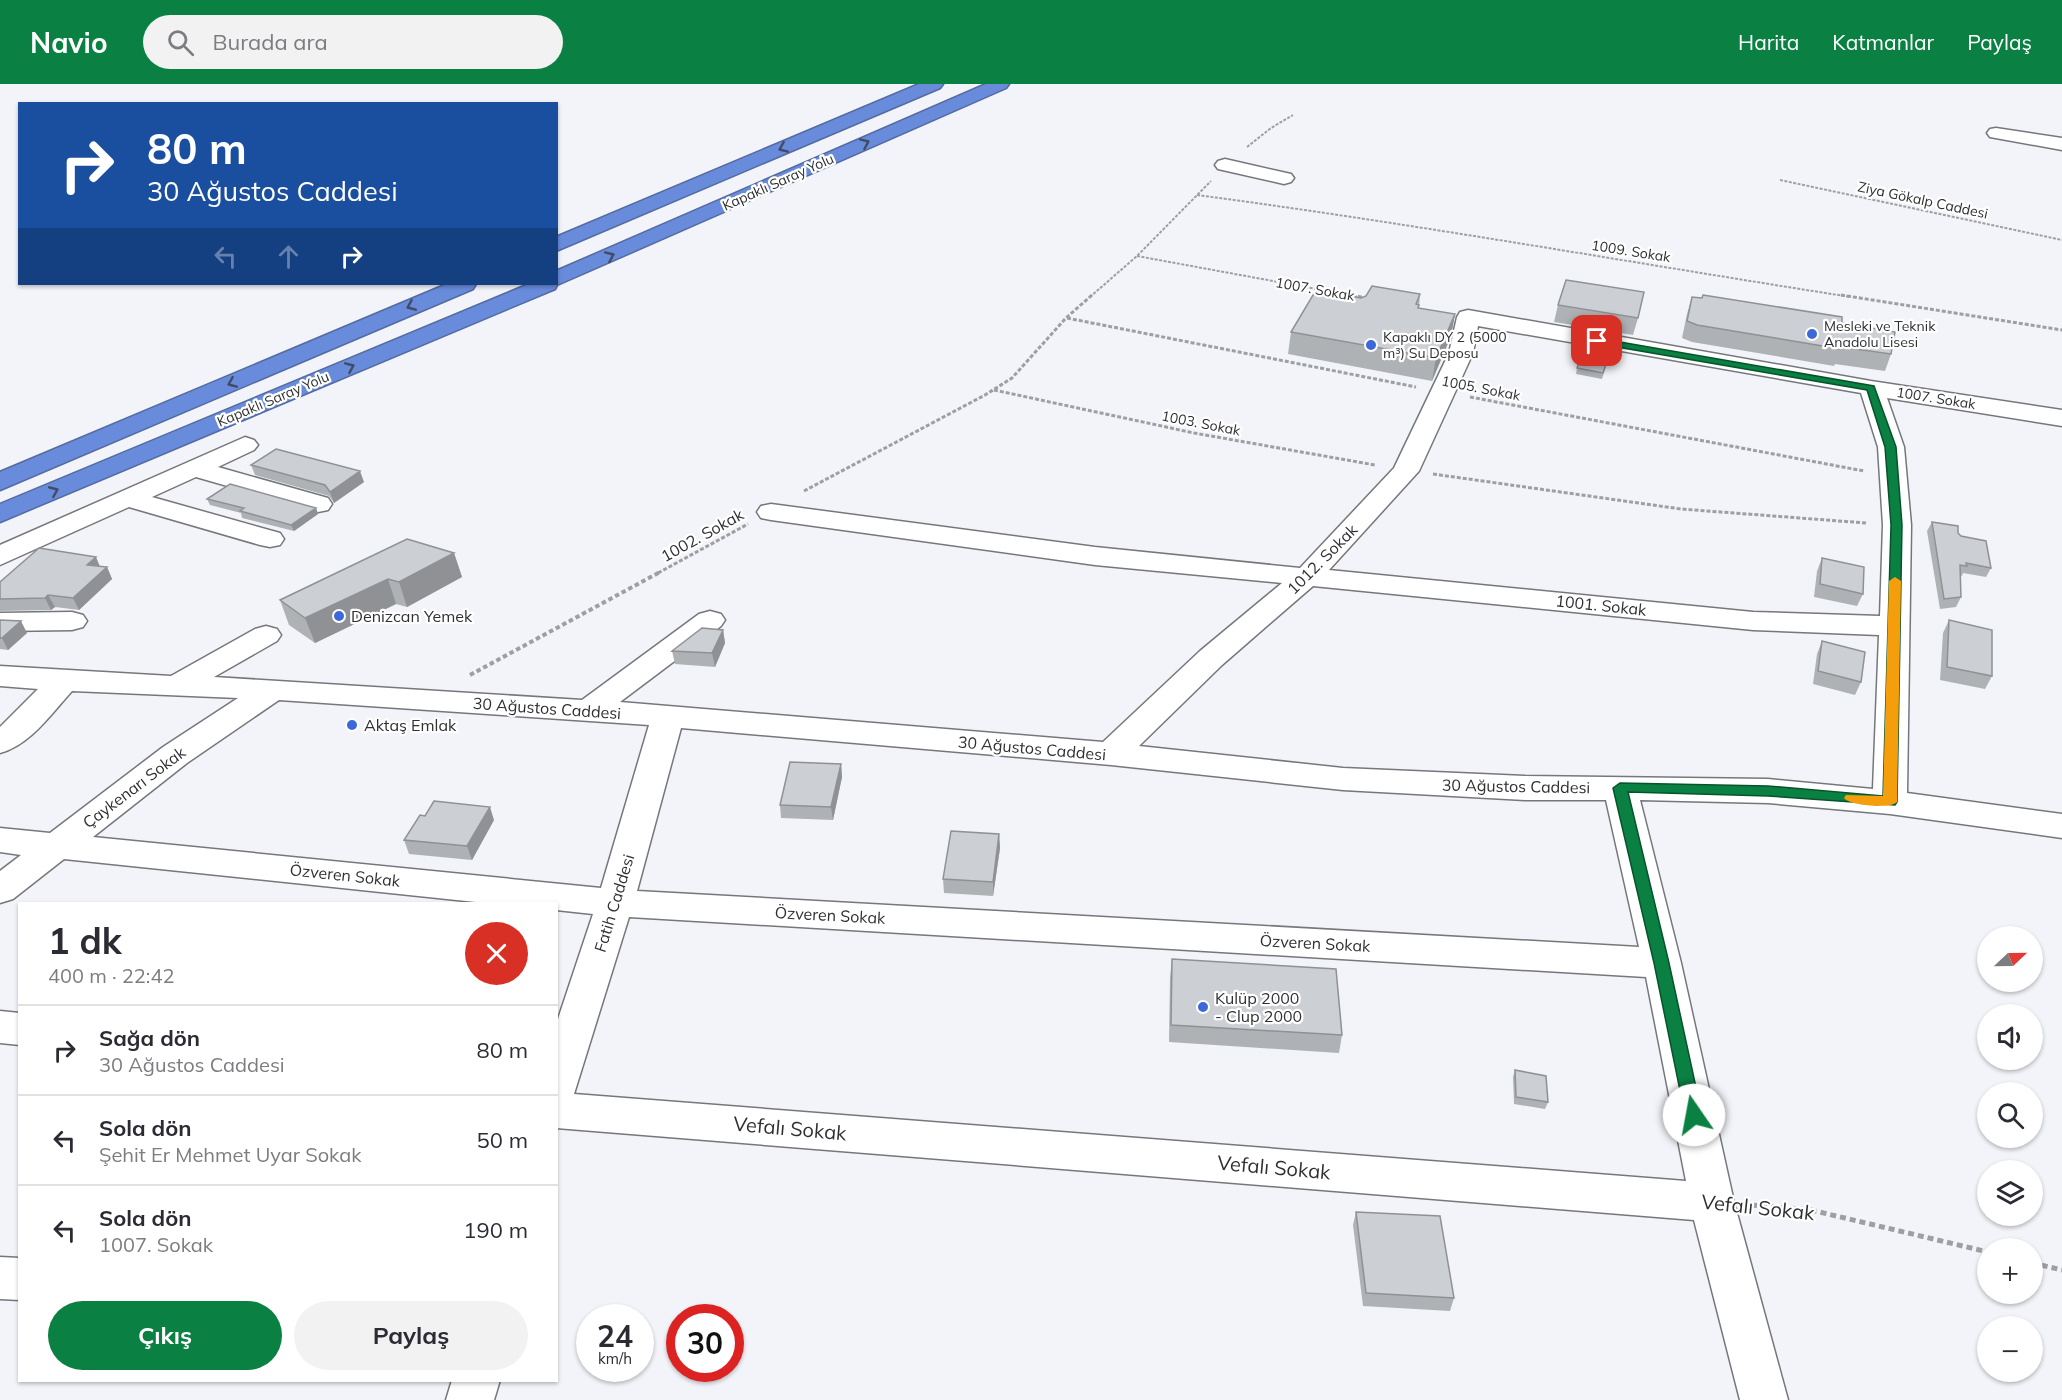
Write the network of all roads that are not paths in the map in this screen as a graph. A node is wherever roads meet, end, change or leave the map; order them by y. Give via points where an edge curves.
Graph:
1 (934, 84) edge
2 (1000, 84) edge
3 (1996, 133) dead end
4 (2062, 144) edge
5 (1226, 165) road end
6 (1284, 178) dead end
7 (558, 244) edge
8 (558, 278) edge
9 (463, 285) edge
10 (545, 285) edge
11 (1468, 318) joint
12 (1871, 388) junction
13 (2062, 418) edge
14 (244, 445) dead end
15 (193, 468) junction
16 (0, 482) edge
17 (126, 498) junction
18 (318, 504) dead end
19 (771, 512) road end
20 (0, 514) edge
21 (270, 539) dead end
22 (0, 556) edge
23 (1309, 576) junction
24 (710, 620) dead end
25 (72, 621) dead end
26 (0, 622) edge
27 (1893, 626) junction
28 (266, 635) dead end
29 (0, 676) edge
30 (63, 681) junction
31 (176, 686) junction
32 (273, 690) junction
33 (588, 711) junction
34 (668, 716) junction
35 (0, 741) edge
36 (1111, 754) junction
37 (1620, 788) junction
38 (1890, 802) junction
39 (2062, 826) edge
40 (0, 840) edge
41 (56, 845) junction
42 (0, 890) edge
43 (615, 903) junction
44 (1662, 963) junction
45 (0, 1027) edge
46 (18, 1029) edge
47 (558, 1086) edge
48 (558, 1110) edge
49 (1712, 1202) junction
50 (0, 1278) edge
51 (18, 1280) edge
52 (476, 1382) edge
53 (470, 1400) edge
54 (1764, 1400) edge

1 -> 7 highway, Kapaklı Saray Yolu
8 -> 2 highway, Kapaklı Saray Yolu
3 - 4 street
5 - 6 street
9 -> 16 highway, Kapaklı Saray Yolu
20 -> 10 highway, Kapaklı Saray Yolu
11 - 12 street, 1007. Sokak
11 - 23 street, 1012. Sokak via 1461,353 1406,471
12 - 13 street, 1007. Sokak
12 - 27 street via 1891,447 1897,525
14 - 15 street
15 - 17 street
15 - 18 street
17 - 21 street
17 - 22 street
19 - 23 street, 1001. Sokak via 1095,556
23 - 27 street, 1001. Sokak via 1753,621
23 - 36 street, 1012. Sokak via 1211,658
24 - 33 street
25 - 26 street
27 - 38 street
28 - 31 street
29 - 30 street, 30 Ağustos Caddesi
30 - 31 street, 30 Ağustos Caddesi
30 - 35 street via 14,733
31 - 32 street, 30 Ağustos Caddesi
32 - 33 street, 30 Ağustos Caddesi
32 - 41 street, Çaykenarı Sokak via 175,755
33 - 34 street, 30 Ağustos Caddesi
34 - 36 street, 30 Ağustos Caddesi
34 - 43 street, Fatih Caddesi
36 - 37 street, 30 Ağustos Caddesi via 1343,779 1525,788
37 - 38 street, 30 Ağustos Caddesi via 1768,791
37 - 44 street
38 - 39 street, 30 Ağustos Caddesi
40 - 41 street, Özveren Sokak
41 - 42 street, Çaykenarı Sokak
41 - 43 street, Özveren Sokak
43 - 44 street, Özveren Sokak
43 - 47 street, Fatih Caddesi
44 - 49 street
45 - 46 street
48 - 49 street, Vefalı Sokak
49 - 54 street
50 - 51 street
52 - 53 street

